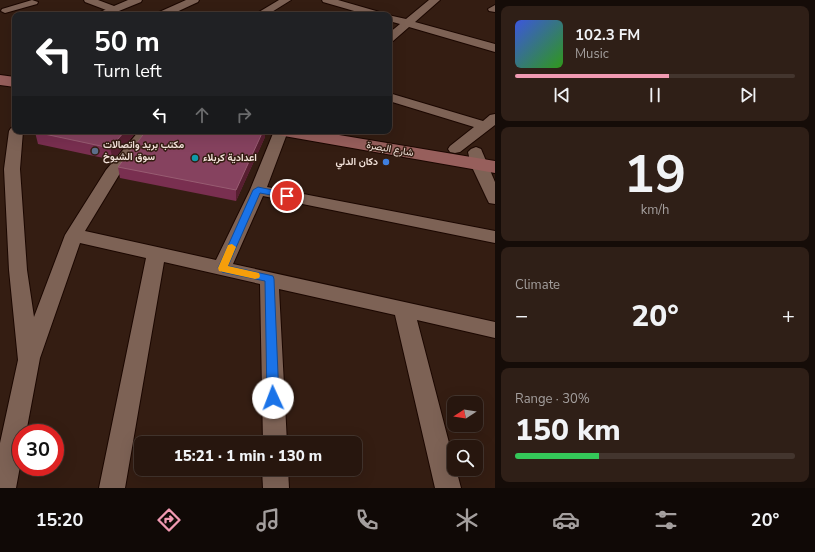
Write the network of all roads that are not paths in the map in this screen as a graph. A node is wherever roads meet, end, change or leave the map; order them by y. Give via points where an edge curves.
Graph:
1 (89, 0) edge
2 (137, 0) edge
3 (194, 0) edge
4 (286, 0) edge
5 (327, 0) edge
6 (435, 0) edge
7 (34, 2) dead end
8 (111, 9) junction
9 (2, 11) edge
10 (104, 12) edge
11 (168, 12) edge
12 (265, 12) edge
13 (369, 12) edge
14 (392, 19) edge
15 (407, 23) junction
16 (392, 36) edge
17 (495, 48) edge
18 (0, 70) edge
19 (12, 72) edge
20 (0, 80) edge
21 (12, 82) edge
22 (392, 98) edge
23 (490, 122) edge
24 (16, 134) edge
25 (144, 134) edge
26 (280, 134) edge
27 (304, 134) edge
28 (366, 134) edge
29 (455, 149) junction
30 (495, 154) edge
31 (484, 161) edge
32 (258, 190) junction
33 (495, 199) edge
34 (74, 234) junction
35 (495, 237) edge
36 (156, 253) junction
37 (222, 268) junction
38 (269, 279) junction
39 (404, 310) junction
40 (495, 330) edge
41 (29, 360) junction
42 (275, 436) edge
43 (275, 476) edge
44 (3, 488) edge
45 (112, 488) edge
46 (276, 488) edge
47 (448, 488) edge

1 - 8 street
2 - 8 street via 117,10
3 - 11 street
4 - 12 street
5 - 13 street
6 - 15 street
7 - 9 street
8 - 10 street
14 - 15 street
15 - 16 street
15 - 17 street
18 - 19 main road
20 - 21 main road
22 - 23 street
23 - 29 street
24 - 41 street via 12,169 18,270
25 - 34 street via 112,173
26 - 32 street
27 - 31 main road, شارع البصرة
28 - 29 main road, شارع البصرة
29 - 31 main road, شارع البصرة
30 - 31 main road, شارع البصرة
31 - 33 street
32 - 35 street
32 - 37 street
34 - 36 street
34 - 41 street
36 - 37 street
36 - 45 street
37 - 38 street
38 - 39 street
38 - 42 street
39 - 40 street
39 - 47 street
41 - 44 street
43 - 46 street

